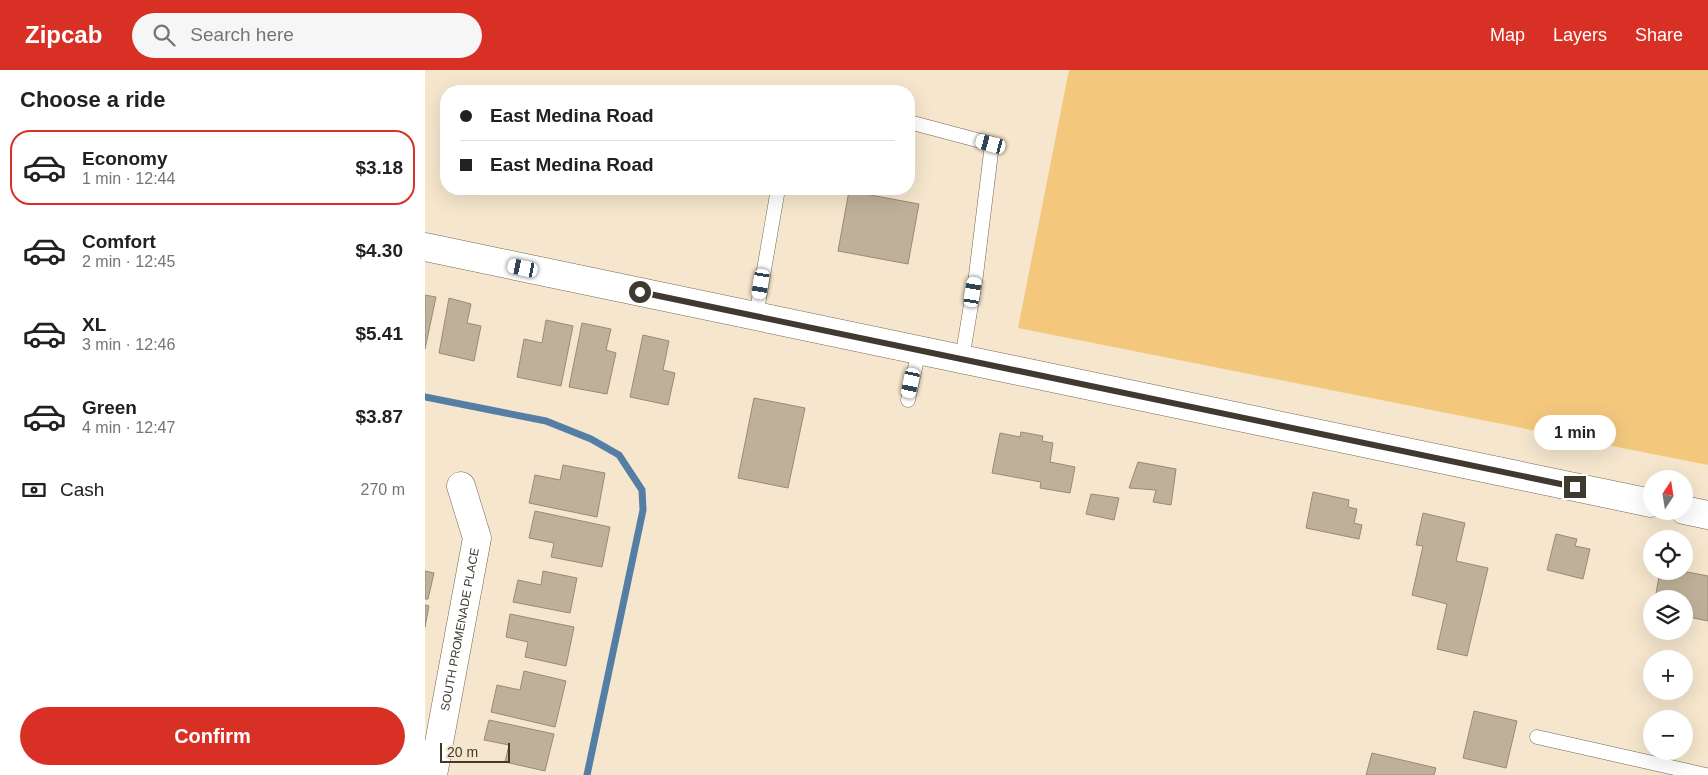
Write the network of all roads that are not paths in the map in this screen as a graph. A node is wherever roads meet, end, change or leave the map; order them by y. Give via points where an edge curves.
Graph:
1 (915, 124) edge
2 (777, 195) edge
3 (425, 247) edge
4 (756, 316) junction
5 (919, 350) junction
6 (961, 359) junction
7 (908, 400) dead end
8 (461, 486) dead end
9 (1643, 501) edge
10 (1693, 512) edge
11 (1708, 515) edge
12 (1537, 737) dead end
13 (433, 775) edge
14 (1706, 775) edge

1 - 6 lane via 991,144 976,275
2 - 4 lane
3 - 4 street
4 - 5 street
5 - 6 street
5 - 7 lane
6 - 9 street
8 - 13 street, SOUTH PROMENADE PLACE via 477,538
10 - 11 street
12 - 14 lane

